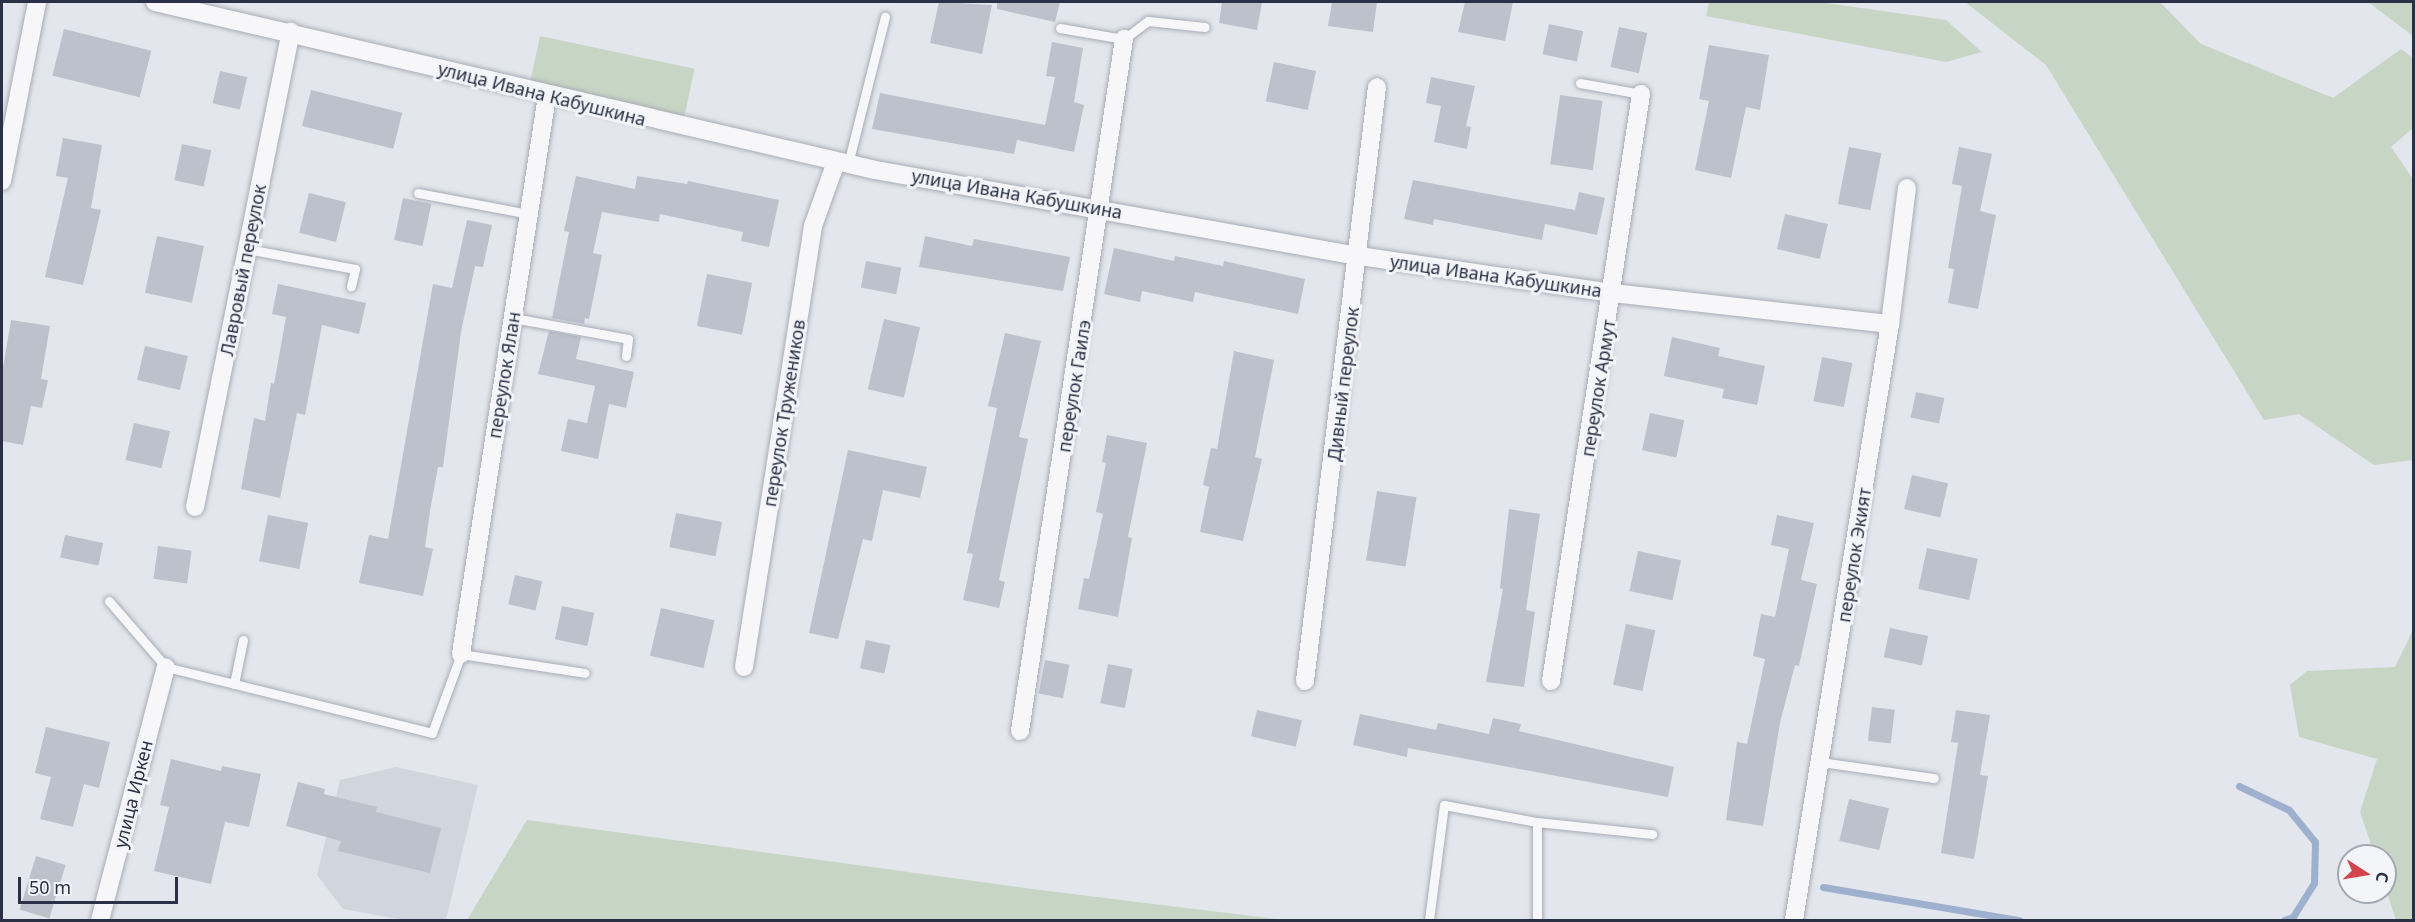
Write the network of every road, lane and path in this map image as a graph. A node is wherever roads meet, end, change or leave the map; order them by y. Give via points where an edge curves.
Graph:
1 (37, 2) edge
2 (155, 2) edge
3 (885, 17) dead end
4 (1060, 27) dead end
5 (1205, 27) dead end
6 (291, 32) junction
7 (1124, 39) junction
8 (1580, 83) dead end
9 (1377, 87) dead end
10 (1641, 94) joint
11 (547, 96) junction
12 (842, 163) junction
13 (2, 181) edge
14 (1907, 188) dead end
15 (418, 193) dead end
16 (1101, 207) junction
17 (529, 214) junction
18 (247, 249) junction
19 (1359, 256) junction
20 (351, 287) dead end
21 (1613, 293) junction
22 (513, 318) junction
23 (1890, 324) junction
24 (626, 356) dead end
25 (195, 507) dead end
26 (109, 601) dead end
27 (243, 640) dead end
28 (461, 654) junction
29 (166, 667) junction
30 (744, 667) dead end
31 (585, 673) dead end
32 (1305, 681) dead end
33 (1551, 681) dead end
34 (234, 684) junction
35 (1020, 731) dead end
36 (1821, 762) junction
37 (1934, 778) dead end
38 (1537, 822) junction
39 (1652, 834) dead end
40 (100, 921) edge
41 (1429, 921) edge
42 (1537, 921) edge
43 (1794, 921) edge

1 - 13 street
2 - 6 street, улица Ивана Кабушкина
3 - 12 lane
4 - 7 lane
5 - 7 lane via 1148,21
6 - 11 street, улица Ивана Кабушкина
6 - 18 street, Лавровый переулок
7 - 16 street, переулок Гаилэ
8 - 10 lane
9 - 19 street, Дивный переулок
10 - 21 street, переулок Армут
11 - 12 street, улица Ивана Кабушкина
11 - 17 street, переулок Ялан
12 - 16 street, улица Ивана Кабушкина
12 - 30 street, переулок Тружеников via 813,226
14 - 23 street, переулок Экият
15 - 17 lane
16 - 19 street, улица Ивана Кабушкина
16 - 35 street, переулок Гаилэ
17 - 22 street, переулок Ялан
18 - 20 lane via 355,269
18 - 25 street, Лавровый переулок
19 - 21 street, улица Ивана Кабушкина
19 - 32 street, Дивный переулок
21 - 23 street, улица Ивана Кабушкина
21 - 33 street, переулок Армут
22 - 24 lane via 628,339
22 - 28 street, переулок Ялан
23 - 36 street, переулок Экият
26 - 29 lane
27 - 34 lane
28 - 31 lane
28 - 34 lane via 432,733
29 - 34 lane
29 - 40 street, улица Иркен
36 - 37 lane
36 - 43 street, переулок Экият
38 - 39 lane
38 - 41 lane via 1444,805
38 - 42 lane

